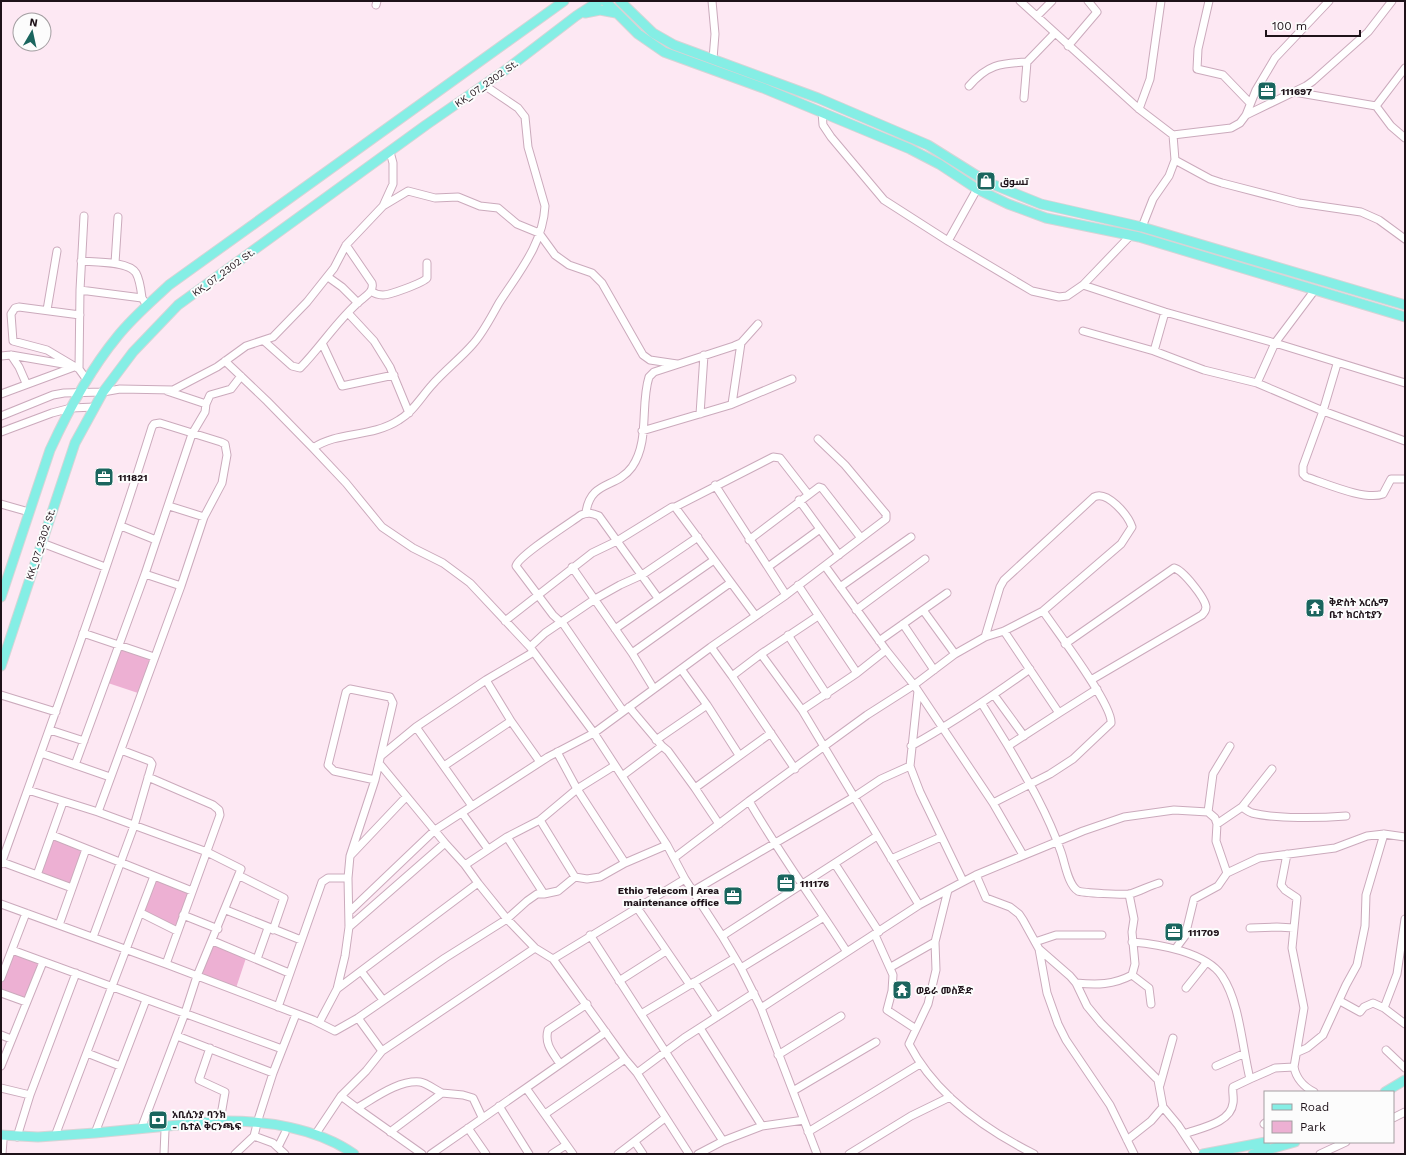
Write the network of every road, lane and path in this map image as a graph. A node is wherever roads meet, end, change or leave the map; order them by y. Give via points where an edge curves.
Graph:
1 (564, 1) edge
2 (599, 1) edge
3 (605, 1) edge
4 (620, 1) edge
5 (631, 1) edge
6 (712, 1) edge
7 (1020, 1) edge
8 (1052, 1) edge
9 (1088, 1) edge
10 (1161, 1) edge
11 (1209, 1) edge
12 (1329, 1) edge
13 (1392, 1) edge
14 (632, 13) junction
15 (618, 14) junction
16 (576, 16) junction
17 (1037, 16) junction
18 (1055, 33) junction
19 (1068, 46) junction
20 (713, 59) junction
21 (1027, 62) junction
22 (728, 64) junction
23 (1405, 68) edge
24 (722, 73) junction
25 (484, 85) junction
26 (969, 86) dead end
27 (1294, 92) junction
28 (1024, 98) dead end
29 (1250, 103) junction
30 (1376, 106) junction
31 (1138, 109) junction
32 (822, 112) junction
33 (1246, 115) junction
34 (1173, 136) junction
35 (1405, 138) edge
36 (390, 152) junction
37 (1175, 160) junction
38 (977, 189) junction
39 (383, 206) junction
40 (84, 216) dead end
41 (118, 217) dead end
42 (1142, 227) junction
43 (539, 233) junction
44 (1130, 236) junction
45 (1405, 239) edge
46 (948, 242) junction
47 (346, 245) junction
48 (57, 251) dead end
49 (81, 261) junction
50 (115, 263) junction
51 (427, 263) dead end
52 (328, 277) junction
53 (1083, 285) junction
54 (80, 290) junction
55 (1314, 291) junction
56 (371, 292) junction
57 (144, 302) junction
58 (358, 303) junction
59 (1405, 305) edge
60 (47, 310) junction
61 (1165, 312) junction
62 (348, 313) junction
63 (80, 316) junction
64 (1405, 317) edge
65 (758, 324) dead end
66 (1083, 331) dead end
67 (264, 341) junction
68 (322, 343) junction
69 (741, 343) junction
70 (1275, 343) junction
71 (1154, 351) junction
72 (11, 355) junction
73 (704, 355) junction
74 (1, 356) edge
75 (225, 361) junction
76 (676, 364) junction
77 (1337, 364) junction
78 (74, 367) junction
79 (394, 375) junction
80 (241, 376) junction
81 (792, 379) dead end
82 (87, 380) junction
83 (26, 383) junction
84 (1405, 383) edge
85 (1257, 384) junction
86 (81, 391) junction
87 (166, 391) junction
88 (103, 392) junction
89 (1, 394) edge
90 (206, 404) junction
91 (732, 404) junction
92 (95, 407) junction
93 (71, 408) junction
94 (1323, 411) junction
95 (409, 413) junction
96 (700, 414) junction
97 (1, 416) edge
98 (642, 431) junction
99 (1, 432) edge
100 (192, 434) junction
101 (818, 439) dead end
102 (1405, 441) edge
103 (313, 448) junction
104 (1405, 479) edge
105 (714, 486) junction
106 (808, 494) junction
107 (799, 500) junction
108 (1, 504) edge
109 (169, 506) junction
110 (675, 507) junction
111 (30, 512) junction
112 (586, 512) junction
113 (204, 517) junction
114 (121, 526) junction
115 (820, 529) junction
116 (698, 537) junction
117 (911, 537) dead end
118 (861, 538) junction
119 (156, 540) junction
120 (749, 540) junction
121 (617, 541) junction
122 (42, 543) junction
123 (839, 555) junction
124 (925, 559) dead end
125 (714, 560) junction
126 (825, 566) junction
127 (105, 567) junction
128 (572, 567) junction
129 (768, 568) junction
130 (145, 574) junction
131 (642, 575) junction
132 (730, 583) junction
133 (798, 585) junction
134 (181, 586) junction
135 (840, 587) junction
136 (947, 593) dead end
137 (537, 595) junction
138 (786, 595) junction
139 (1, 597) edge
140 (658, 598) junction
141 (595, 600) junction
142 (856, 610) junction
143 (923, 610) junction
144 (1043, 611) junction
145 (755, 615) junction
146 (818, 616) junction
147 (505, 621) junction
148 (561, 623) junction
149 (902, 624) junction
150 (615, 629) junction
151 (1004, 631) junction
152 (83, 633) junction
153 (788, 635) junction
154 (985, 637) junction
155 (879, 641) junction
156 (1065, 644) junction
157 (118, 645) junction
158 (711, 647) junction
159 (531, 650) junction
160 (886, 650) junction
161 (632, 653) junction
162 (761, 654) junction
163 (955, 654) junction
164 (154, 657) junction
165 (1, 666) edge
166 (681, 669) junction
167 (1030, 669) junction
168 (934, 670) junction
169 (858, 673) junction
170 (732, 676) junction
171 (486, 680) junction
172 (1091, 680) junction
173 (916, 688) junction
174 (654, 689) junction
175 (1097, 689) junction
176 (1, 695) edge
177 (827, 695) junction
178 (994, 695) junction
179 (982, 704) junction
180 (707, 705) junction
181 (626, 709) junction
182 (802, 710) junction
183 (56, 712) junction
184 (1059, 713) junction
185 (512, 721) junction
186 (416, 727) junction
187 (944, 728) junction
188 (50, 730) junction
189 (594, 732) junction
190 (771, 733) junction
191 (1024, 736) junction
192 (656, 740) junction
193 (84, 742) junction
194 (662, 746) junction
195 (911, 746) junction
196 (1008, 746) junction
197 (1230, 746) dead end
198 (824, 747) junction
199 (121, 750) junction
200 (558, 752) junction
201 (41, 754) junction
202 (382, 755) junction
203 (739, 755) junction
204 (540, 762) junction
205 (379, 763) junction
206 (75, 765) junction
207 (444, 766) junction
208 (614, 766) junction
209 (910, 766) junction
210 (795, 768) junction
211 (1272, 769) dead end
212 (622, 776) junction
213 (110, 777) junction
214 (148, 777) junction
215 (375, 780) junction
216 (1030, 783) junction
217 (695, 788) junction
218 (577, 789) junction
219 (28, 790) junction
220 (406, 797) junction
221 (854, 797) junction
222 (749, 801) junction
223 (63, 802) junction
224 (993, 803) junction
225 (472, 806) junction
226 (1242, 807) junction
227 (98, 812) junction
228 (1208, 812) junction
229 (462, 813) junction
230 (1346, 816) dead end
231 (540, 820) junction
232 (719, 824) junction
233 (1217, 824) junction
234 (134, 826) junction
235 (435, 830) junction
236 (1384, 834) junction
237 (52, 835) junction
238 (877, 836) junction
239 (507, 837) junction
240 (941, 837) junction
241 (1405, 837) edge
242 (1058, 842) junction
243 (444, 843) junction
244 (774, 844) junction
245 (667, 845) junction
246 (86, 849) junction
247 (488, 849) junction
248 (207, 852) junction
249 (1286, 854) junction
250 (1023, 855) junction
251 (350, 856) junction
252 (674, 858) junction
253 (891, 859) junction
254 (120, 862) junction
255 (1, 863) edge
256 (625, 863) junction
257 (835, 864) junction
258 (465, 865) junction
259 (1227, 873) junction
260 (37, 875) junction
261 (976, 875) junction
262 (154, 876) junction
263 (240, 876) junction
264 (575, 877) junction
265 (348, 878) junction
266 (685, 879) junction
267 (963, 881) junction
268 (478, 883) junction
269 (1159, 883) dead end
270 (803, 885) junction
271 (72, 888) junction
272 (948, 890) junction
273 (192, 891) junction
274 (694, 891) junction
275 (544, 894) junction
276 (1129, 894) junction
277 (1, 904) edge
278 (919, 905) junction
279 (638, 909) junction
280 (226, 910) junction
281 (349, 912) junction
282 (26, 913) junction
283 (141, 913) junction
284 (183, 915) junction
285 (824, 917) junction
286 (507, 919) junction
287 (1405, 919) edge
288 (59, 925) junction
289 (349, 927) junction
290 (1250, 928) dead end
291 (1294, 928) junction
292 (218, 929) junction
293 (271, 929) junction
294 (177, 930) junction
295 (877, 934) junction
296 (590, 935) junction
297 (1102, 935) dead end
298 (722, 936) junction
299 (93, 937) junction
300 (301, 940) junction
301 (213, 941) junction
302 (935, 942) junction
303 (1035, 942) junction
304 (1132, 942) junction
305 (535, 948) junction
306 (1176, 948) junction
307 (1039, 949) junction
308 (12, 950) junction
309 (126, 950) junction
310 (666, 951) junction
311 (847, 952) junction
312 (735, 958) junction
313 (257, 959) junction
314 (553, 959) junction
315 (43, 962) junction
316 (1206, 962) junction
317 (166, 964) junction
318 (741, 968) junction
319 (891, 968) junction
320 (361, 971) junction
321 (76, 973) junction
322 (289, 973) junction
323 (1132, 975) junction
324 (197, 976) junction
325 (1, 978) edge
326 (619, 981) junction
327 (692, 983) junction
328 (1076, 983) junction
329 (112, 986) junction
330 (1186, 988) dead end
331 (337, 989) junction
332 (1, 993) edge
333 (754, 993) junction
334 (146, 1000) junction
335 (383, 1000) junction
336 (1340, 1001) junction
337 (26, 1002) junction
338 (587, 1004) junction
339 (1151, 1004) dead end
340 (278, 1007) junction
341 (761, 1008) junction
342 (1384, 1008) junction
343 (185, 1013) junction
344 (296, 1014) junction
345 (641, 1014) junction
346 (841, 1016) dead end
347 (717, 1017) junction
348 (358, 1018) junction
349 (319, 1023) junction
350 (1405, 1024) edge
351 (700, 1028) junction
352 (916, 1029) junction
353 (606, 1032) junction
354 (1, 1035) edge
355 (177, 1036) junction
356 (1172, 1038) dead end
357 (11, 1039) junction
358 (876, 1042) dead end
359 (210, 1048) junction
360 (282, 1049) junction
361 (1386, 1050) dead end
362 (382, 1051) junction
363 (666, 1051) junction
364 (1298, 1052) junction
365 (87, 1053) junction
366 (1243, 1054) junction
367 (778, 1055) junction
368 (625, 1059) junction
369 (560, 1064) junction
370 (920, 1064) junction
371 (1, 1066) edge
372 (120, 1066) junction
373 (1216, 1066) dead end
374 (1294, 1067) junction
375 (1405, 1068) edge
376 (273, 1072) junction
377 (637, 1073) junction
378 (1250, 1079) junction
379 (1405, 1080) edge
380 (1160, 1086) junction
381 (1405, 1086) edge
382 (1, 1088) edge
383 (526, 1088) junction
384 (793, 1091) junction
385 (1313, 1091) edge
386 (1387, 1091) edge
387 (442, 1093) junction
388 (1394, 1093) edge
389 (30, 1095) junction
390 (341, 1096) junction
391 (950, 1097) junction
392 (499, 1106) junction
393 (1163, 1107) junction
394 (357, 1108) junction
395 (1405, 1112) edge
396 (545, 1114) junction
397 (482, 1117) junction
398 (665, 1118) junction
399 (1394, 1118) edge
400 (804, 1120) junction
401 (220, 1121) junction
402 (762, 1126) junction
403 (468, 1128) junction
404 (141, 1129) junction
405 (256, 1129) junction
406 (165, 1130) junction
407 (390, 1132) junction
408 (808, 1132) junction
409 (95, 1133) junction
410 (285, 1133) junction
411 (1184, 1134) junction
412 (315, 1135) junction
413 (55, 1136) junction
414 (17, 1137) junction
415 (2, 1139) edge
416 (723, 1140) junction
417 (1127, 1140) junction
418 (635, 1142) junction
419 (1264, 1142) edge
420 (1292, 1143) edge
421 (1344, 1143) edge
422 (566, 1145) junction
423 (278, 1147) junction
424 (2, 1154) edge
425 (164, 1154) edge
426 (235, 1154) edge
427 (285, 1154) edge
428 (345, 1154) edge
429 (354, 1154) edge
430 (422, 1154) edge
431 (431, 1154) edge
432 (486, 1154) edge
433 (529, 1154) edge
434 (552, 1154) edge
435 (572, 1154) edge
436 (618, 1154) edge
437 (643, 1154) edge
438 (689, 1154) edge
439 (698, 1154) edge
440 (817, 1154) edge
441 (849, 1154) edge
442 (1034, 1154) edge
443 (1134, 1154) edge
444 (1197, 1154) edge
445 (1203, 1154) edge
446 (1253, 1154) edge
447 (1320, 1154) edge

1 - 57 main road, KK_07_2302 St.
2 - 16 main road, KK_07_2302 St.
3 - 15 main road
4 - 14 main road
5 - 14 main road
6 - 20 street via 715,34
7 - 17 street
8 - 17 street
9 - 19 street via 1097,12
10 - 31 street via 1152,73
11 - 29 street via 1196,68 1223,75
12 - 29 street via 1275,58
13 - 27 street via 1368,32 1343,56 1306,86
14 - 20 main road via 658,36 674,45
15 - 16 main road via 600,10
15 - 24 main road via 638,34 660,49
16 - 25 main road, KK_07_2302 St.
17 - 18 street
18 - 19 street
18 - 21 street
19 - 31 street
20 - 22 main road
21 - 26 street via 994,65 976,77
21 - 28 street
22 - 24 main road
22 - 42 main road via 818,98 928,145 987,182 1017,195 1068,212
23 - 30 street
24 - 32 main road
25 - 36 main road, KK_07_2302 St.
25 - 43 street via 518,108 525,117 528,147 544,206
27 - 30 street
27 - 33 street
29 - 33 street
30 - 35 street
31 - 34 street
32 - 38 main road via 918,152
32 - 46 street via 823,125 831,138 884,200
33 - 34 street via 1240,123 1231,128
34 - 37 street
36 - 39 street via 393,184
36 - 88 main road, KK_07_2302 St. via 178,305 133,352
37 - 42 street via 1169,176 1153,199
37 - 45 street via 1222,183 1299,203 1361,212 1380,220
38 - 44 main road via 1046,218
38 - 46 street
39 - 43 street via 408,191 435,198 458,197 480,206 498,208 516,224
39 - 47 street
40 - 49 street
41 - 50 street
42 - 59 main road
43 - 76 street via 568,265 592,273 602,283 643,355 650,360
43 - 95 street via 529,260 475,342 441,375
44 - 53 street
44 - 55 main road
46 - 53 street via 1032,291 1044,295 1067,296
47 - 52 street
47 - 56 street via 372,283
48 - 60 street
49 - 50 street
49 - 54 street
50 - 57 street via 135,272
51 - 56 street via 427,278 423,282 389,294
52 - 58 street via 342,286
52 - 67 street via 273,337
53 - 61 street
54 - 57 street
54 - 63 street
55 - 64 main road
55 - 70 street
56 - 58 street
57 - 82 main road, KK_07_2302 St.
58 - 62 street
60 - 63 street
60 - 78 street via 19,307 12,310 12,339 16,343 47,350
61 - 70 street
61 - 71 street
62 - 68 street
62 - 79 street via 374,341
63 - 78 street
65 - 69 street
66 - 71 street
67 - 68 street via 296,368 300,368
67 - 75 street via 246,346
68 - 79 street via 342,386
69 - 73 street
69 - 91 street
70 - 77 street
70 - 85 street
71 - 85 street via 1198,368
72 - 74 street
72 - 78 street
72 - 83 street
73 - 76 street
73 - 96 street
75 - 80 street
75 - 87 street via 179,388
76 - 98 street via 654,372 649,377
77 - 84 street
77 - 94 street
78 - 82 street
78 - 83 street
79 - 95 street
80 - 90 street via 232,389 210,395
80 - 103 street
81 - 91 street
82 - 86 main road, KK_07_2302 St.
83 - 89 street
85 - 94 street
86 - 88 street
86 - 93 main road, KK_07_2302 St.
86 - 97 street via 53,395
87 - 88 street via 120,389
87 - 90 street
88 - 92 main road, KK_07_2302 St.
90 - 100 street via 205,412
91 - 96 street
92 - 93 street
92 - 122 main road, KK_07_2302 St. via 75,443
93 - 99 street
93 - 111 main road, KK_07_2302 St. via 50,450
94 - 102 street
94 - 104 street via 1303,466 1303,474 1306,477 1361,494 1373,495 1383,494 1391,479
95 - 103 street via 384,428 348,437 331,438
96 - 98 street
98 - 112 street via 639,452 632,467 624,475 592,494
100 - 109 street
100 - 113 street via 221,442 227,450 222,483
100 - 114 street via 160,423 154,424
101 - 118 street via 886,514 886,519
103 - 147 street via 382,527 413,548 457,572
105 - 106 street via 777,457
105 - 110 street
105 - 120 street
106 - 107 street
106 - 118 street via 817,487 822,488
107 - 115 street
107 - 120 street
108 - 111 street
109 - 113 street
109 - 119 street
110 - 116 street
110 - 121 street via 672,506
111 - 139 main road, KK_07_2302 St.
112 - 121 street via 599,516
112 - 137 street via 516,564
113 - 134 street
114 - 119 street
114 - 127 street
115 - 123 street
115 - 129 street
116 - 125 street
116 - 131 street
117 - 135 street
118 - 123 street
119 - 130 street
120 - 129 street
121 - 128 street via 592,553
121 - 131 street
122 - 127 street
122 - 165 main road, KK_07_2302 St.
123 - 126 street
124 - 142 street
125 - 132 street
125 - 140 street
126 - 133 street
126 - 135 street
127 - 152 street
128 - 137 street
128 - 141 street
129 - 138 street
130 - 134 street
130 - 157 street
131 - 140 street
131 - 141 street
132 - 145 street
132 - 161 street
133 - 138 street
133 - 146 street
134 - 164 street
135 - 142 street
136 - 143 street
137 - 147 street
137 - 148 street
138 - 145 street
140 - 150 street
141 - 148 street
141 - 150 street
142 - 155 street
143 - 149 street
143 - 163 street
144 - 151 street
144 - 154 street via 1121,544 1129,534 1132,527 1128,517 1107,498 1097,495 1094,497 1004,580
144 - 156 street
145 - 158 street
146 - 153 street
146 - 169 street
147 - 159 street
148 - 159 street via 545,634
148 - 181 street
149 - 155 street
149 - 168 street
150 - 161 street
151 - 154 street
151 - 167 street
152 - 157 street
152 - 183 street
153 - 162 street
153 - 177 street
154 - 163 street
155 - 160 street
156 - 172 street
156 - 172 street via 1174,568 1180,570 1204,598 1206,606 1202,615
157 - 164 street
157 - 193 street
158 - 166 street
158 - 170 street
159 - 171 street
159 - 189 street
160 - 169 street
160 - 173 street
161 - 174 street
162 - 170 street
162 - 182 street
163 - 168 street
164 - 199 street
166 - 174 street
166 - 180 street
167 - 178 street
167 - 184 street
168 - 173 street
169 - 177 street
170 - 190 street
171 - 185 street
171 - 186 street
172 - 175 street
173 - 187 street
173 - 195 street
173 - 198 street via 867,715
174 - 181 street
175 - 184 street
175 - 216 street via 1111,717 1111,724 1073,759
176 - 183 street
177 - 182 street
178 - 179 street
178 - 191 street
179 - 187 street
179 - 196 street
180 - 192 street
180 - 203 street
181 - 189 street
181 - 192 street
182 - 198 street
183 - 188 street
184 - 191 street
185 - 204 street
185 - 207 street
186 - 202 street
186 - 207 street
187 - 195 street
187 - 224 street
188 - 193 street
188 - 201 street
189 - 200 street
189 - 208 street
190 - 203 street
190 - 210 street
191 - 196 street
192 - 194 street
193 - 206 street
194 - 212 street
194 - 217 street
195 - 209 street
196 - 216 street
197 - 228 street via 1213,774
198 - 210 street
198 - 221 street
199 - 213 street
199 - 214 street via 150,761 152,764
200 - 204 street
200 - 218 street
201 - 206 street
201 - 219 street
202 - 205 street
202 - 215 street via 392,698 348,690 328,765 334,770
203 - 217 street
204 - 225 street
205 - 215 street
205 - 220 street
206 - 213 street
207 - 225 street
208 - 212 street
208 - 218 street
209 - 221 street via 881,779
209 - 240 street
210 - 222 street
211 - 226 street
212 - 245 street
213 - 227 street
214 - 234 street
214 - 248 street via 214,805 219,810 220,815
215 - 251 street
216 - 224 street
216 - 242 street
217 - 232 street
218 - 231 street
218 - 256 street
219 - 223 street
219 - 255 street
220 - 235 street
220 - 251 street
221 - 238 street
221 - 244 street
222 - 232 street
222 - 244 street
223 - 227 street
223 - 237 street
224 - 250 street
225 - 229 street
226 - 230 street via 1251,813 1268,815
226 - 233 street
227 - 234 street
228 - 233 street
228 - 242 street via 1174,810 1124,817
229 - 235 street
229 - 247 street
231 - 239 street
231 - 264 street
232 - 252 street
233 - 259 street via 1216,841
234 - 248 street
234 - 254 street
235 - 243 street
235 - 281 street
236 - 241 street
236 - 249 street via 1367,836 1335,848
236 - 336 street via 1366,895 1365,926 1357,966
237 - 246 street
237 - 260 street
238 - 253 street
238 - 257 street
239 - 247 street
239 - 275 street
240 - 253 street
240 - 267 street
242 - 250 street
242 - 276 street via 1076,890 1089,893
243 - 258 street
243 - 289 street
244 - 270 street
244 - 274 street
245 - 252 street
245 - 256 street
246 - 254 street
246 - 271 street
247 - 258 street
248 - 263 street via 239,867
248 - 273 street
249 - 259 street via 1259,858
249 - 291 street via 1281,885 1297,898
250 - 261 street
251 - 265 street
252 - 266 street
253 - 278 street
254 - 262 street
254 - 299 street
255 - 260 street
256 - 264 street via 600,877
257 - 270 street
257 - 295 street
258 - 268 street
259 - 306 street via 1218,886 1194,899 1185,936
260 - 271 street
261 - 267 street
261 - 303 street via 986,898 1015,910
262 - 273 street
262 - 283 street
263 - 280 street
263 - 293 street via 284,898
264 - 275 street via 558,891
265 - 281 street
265 - 300 street via 328,878 322,882
266 - 274 street
266 - 279 street
267 - 272 street
268 - 286 street
268 - 320 street
269 - 276 street
270 - 285 street
270 - 298 street
271 - 288 street
272 - 278 street
272 - 302 street
273 - 284 street
274 - 298 street
275 - 286 street via 537,894
276 - 304 street via 1134,919
277 - 282 street
278 - 295 street
279 - 296 street
279 - 310 street
280 - 292 street
280 - 293 street
281 - 289 street
282 - 288 street
282 - 308 street
283 - 294 street
283 - 309 street
284 - 292 street
284 - 294 street
285 - 311 street
285 - 318 street
286 - 305 street
286 - 335 street
287 - 342 street via 1397,974
288 - 299 street
289 - 331 street
290 - 291 street
291 - 364 street via 1293,959 1304,1008
292 - 301 street
293 - 300 street
293 - 313 street
294 - 317 street
295 - 311 street
295 - 319 street
296 - 314 street
296 - 326 street
297 - 303 street via 1056,935
298 - 312 street
299 - 309 street
300 - 322 street
301 - 313 street
301 - 324 street
302 - 319 street
302 - 352 street via 936,970 928,1004
303 - 307 street
304 - 306 street
304 - 323 street via 1135,964
305 - 314 street
305 - 362 street
306 - 316 street
307 - 328 street
307 - 417 street via 1047,994 1058,1024 1110,1105
308 - 315 street
308 - 325 street
309 - 317 street
309 - 329 street
310 - 326 street
310 - 327 street
311 - 341 street
312 - 318 street
312 - 327 street
313 - 322 street
314 - 338 street
315 - 321 street
315 - 337 street
316 - 330 street
316 - 366 street via 1221,975 1229,989
317 - 324 street
318 - 333 street
319 - 352 street via 893,984 887,1010
320 - 331 street
320 - 335 street
321 - 329 street
321 - 389 street
322 - 340 street
323 - 328 street via 1107,984
323 - 339 street via 1149,988
324 - 340 street
324 - 343 street
326 - 345 street
327 - 345 street
327 - 347 street
328 - 380 street via 1087,1006 1100,1023 1151,1072
329 - 334 street
329 - 365 street
331 - 349 street
332 - 337 street
333 - 341 street
333 - 347 street
334 - 343 street
334 - 372 street
335 - 348 street
336 - 342 street via 1360,1012 1370,1004
336 - 364 street via 1323,1035
337 - 357 street
338 - 353 street
338 - 369 street via 548,1030 547,1044
340 - 344 street
341 - 367 street
342 - 350 street
343 - 355 street
343 - 360 street
344 - 349 street
344 - 360 street
345 - 363 street
346 - 367 street
347 - 351 street
348 - 349 street via 335,1031
348 - 362 street
351 - 363 street
351 - 402 street
352 - 370 street via 909,1044
353 - 368 street
353 - 369 street
354 - 357 street
355 - 359 street
355 - 404 street
356 - 380 street
357 - 371 street
358 - 384 street
359 - 376 street
359 - 401 street via 199,1080 224,1092
360 - 376 street
361 - 375 street
362 - 390 street
363 - 377 street
363 - 416 street
364 - 374 street
365 - 372 street
365 - 413 street
366 - 373 street
366 - 378 street
367 - 384 street
368 - 377 street
368 - 396 street
369 - 383 street
370 - 391 street
370 - 408 street
372 - 409 street
374 - 378 street via 1275,1068
374 - 385 street via 1301,1082
376 - 405 street
377 - 398 street
378 - 411 street via 1233,1087 1233,1102 1230,1112 1225,1117
379 - 386 main road
380 - 393 street
381 - 388 main road
382 - 389 street
383 - 392 street
383 - 396 street
384 - 400 street
387 - 394 street via 421,1082 414,1082 394,1087
387 - 397 street via 473,1098
387 - 407 street
389 - 414 street
390 - 394 street
390 - 412 street
391 - 441 street via 912,1116
391 - 442 street via 988,1129
392 - 397 street
392 - 433 street
393 - 411 street
393 - 417 street via 1151,1121
394 - 407 street
395 - 399 street
396 - 422 street
397 - 403 street
398 - 418 street
398 - 438 street
400 - 402 street
400 - 408 street
401 - 404 main road
401 - 405 main road
402 - 416 street
403 - 431 street
403 - 432 street
404 - 409 main road
405 - 406 main road via 235,1125
405 - 410 main road
405 - 412 main road
405 - 423 street
405 - 426 street
406 - 415 main road via 26,1142
406 - 425 street
407 - 430 street
408 - 440 street
409 - 413 main road
410 - 423 street
410 - 428 main road via 323,1143
411 - 444 street
412 - 429 main road
413 - 414 main road
414 - 415 main road
415 - 424 street
416 - 439 street
417 - 443 street
418 - 436 street
418 - 437 street
419 - 445 main road
420 - 446 main road
421 - 447 street
422 - 434 street
422 - 435 street
423 - 427 street

